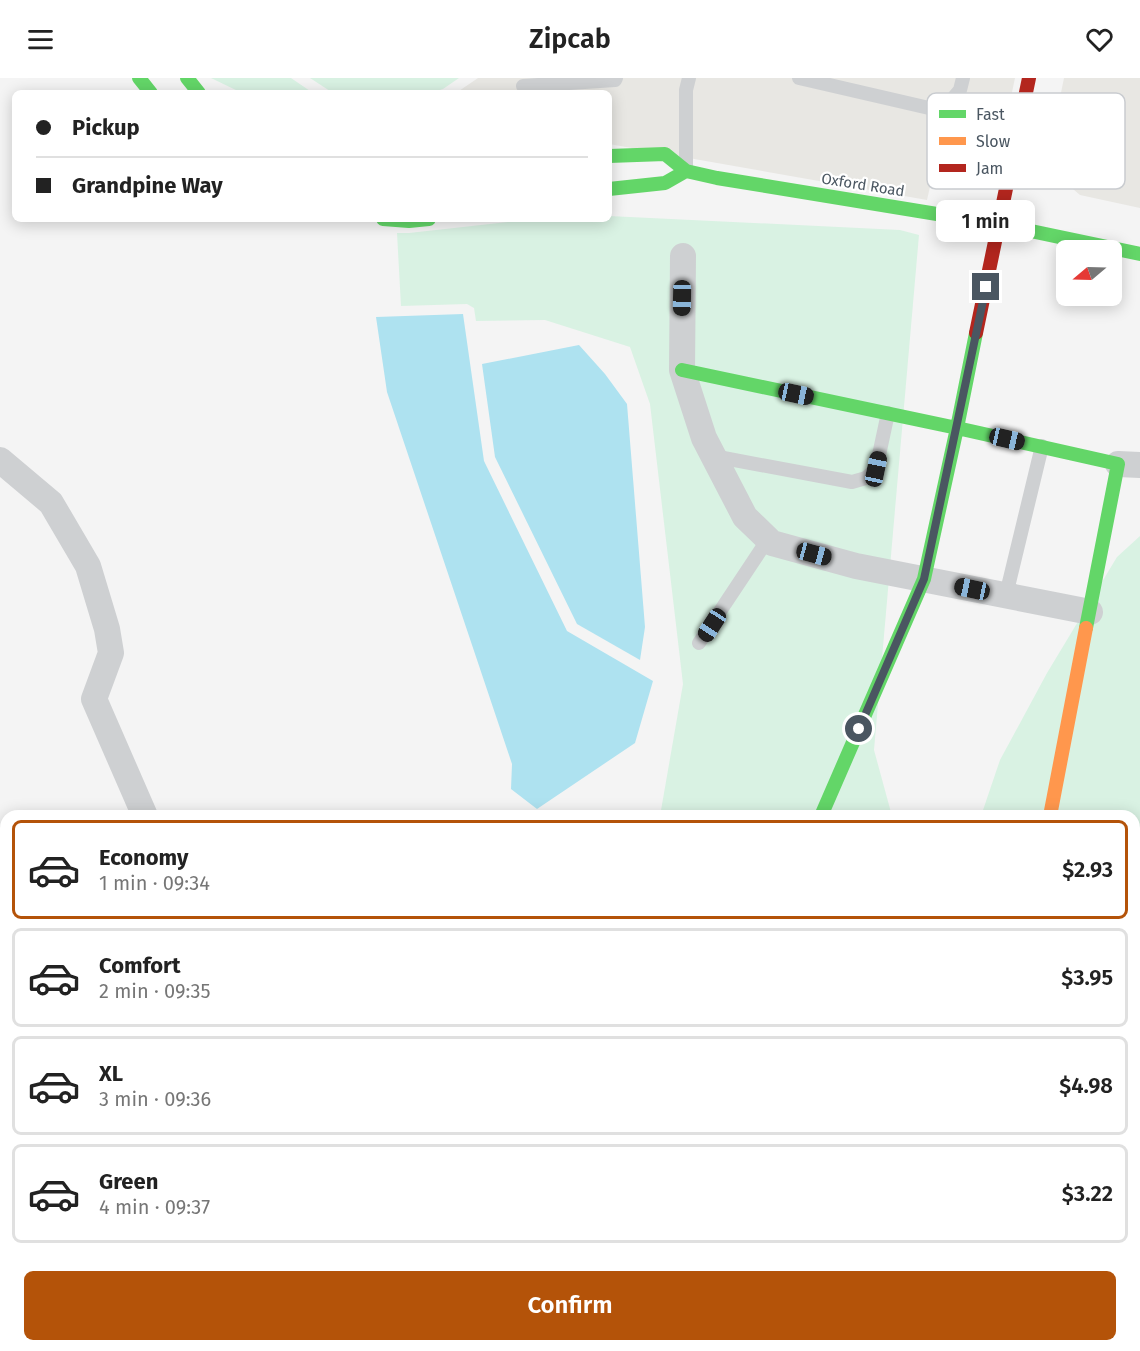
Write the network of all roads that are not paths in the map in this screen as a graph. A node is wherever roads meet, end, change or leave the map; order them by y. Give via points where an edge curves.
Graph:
1 (139, 78) edge
2 (187, 78) edge
3 (616, 78) edge
4 (689, 78) edge
5 (799, 78) edge
6 (963, 78) edge
7 (1029, 78) edge
8 (523, 86) dead end
9 (149, 90) edge
10 (197, 90) edge
11 (957, 93) edge
12 (1026, 93) edge
13 (927, 108) edge
14 (612, 156) edge
15 (686, 171) junction
16 (612, 189) edge
17 (1005, 189) edge
18 (998, 224) junction
19 (1138, 251) edge
20 (683, 256) dead end
21 (682, 370) junction
22 (888, 413) junction
23 (957, 428) junction
24 (1042, 446) junction
25 (714, 456) junction
26 (0, 460) edge
27 (1129, 464) edge
28 (768, 539) junction
29 (924, 579) junction
30 (1006, 596) junction
31 (1090, 612) junction
32 (699, 643) dead end
33 (142, 810) edge
34 (824, 810) edge
35 (1051, 810) edge

1 - 9 street
2 - 10 street
3 - 8 lane
4 - 15 lane
5 - 13 lane
6 - 11 lane
7 - 12 street
14 - 15 street, Oxford Road via 665,154
15 - 16 street via 665,183
15 - 18 street, Oxford Road
17 - 18 street
18 - 19 street, Oxford Road
18 - 23 street
20 - 21 street
21 - 22 street
21 - 25 street via 704,438
22 - 23 street
22 - 25 lane via 876,469 866,478 852,482
23 - 24 street
23 - 29 street
24 - 27 street
24 - 30 lane
25 - 28 street via 745,518
26 - 33 street via 51,502 88,566 111,653 94,699
27 - 31 street
28 - 29 street via 856,566
28 - 32 lane
29 - 30 street
29 - 34 street
30 - 31 street
31 - 35 street

